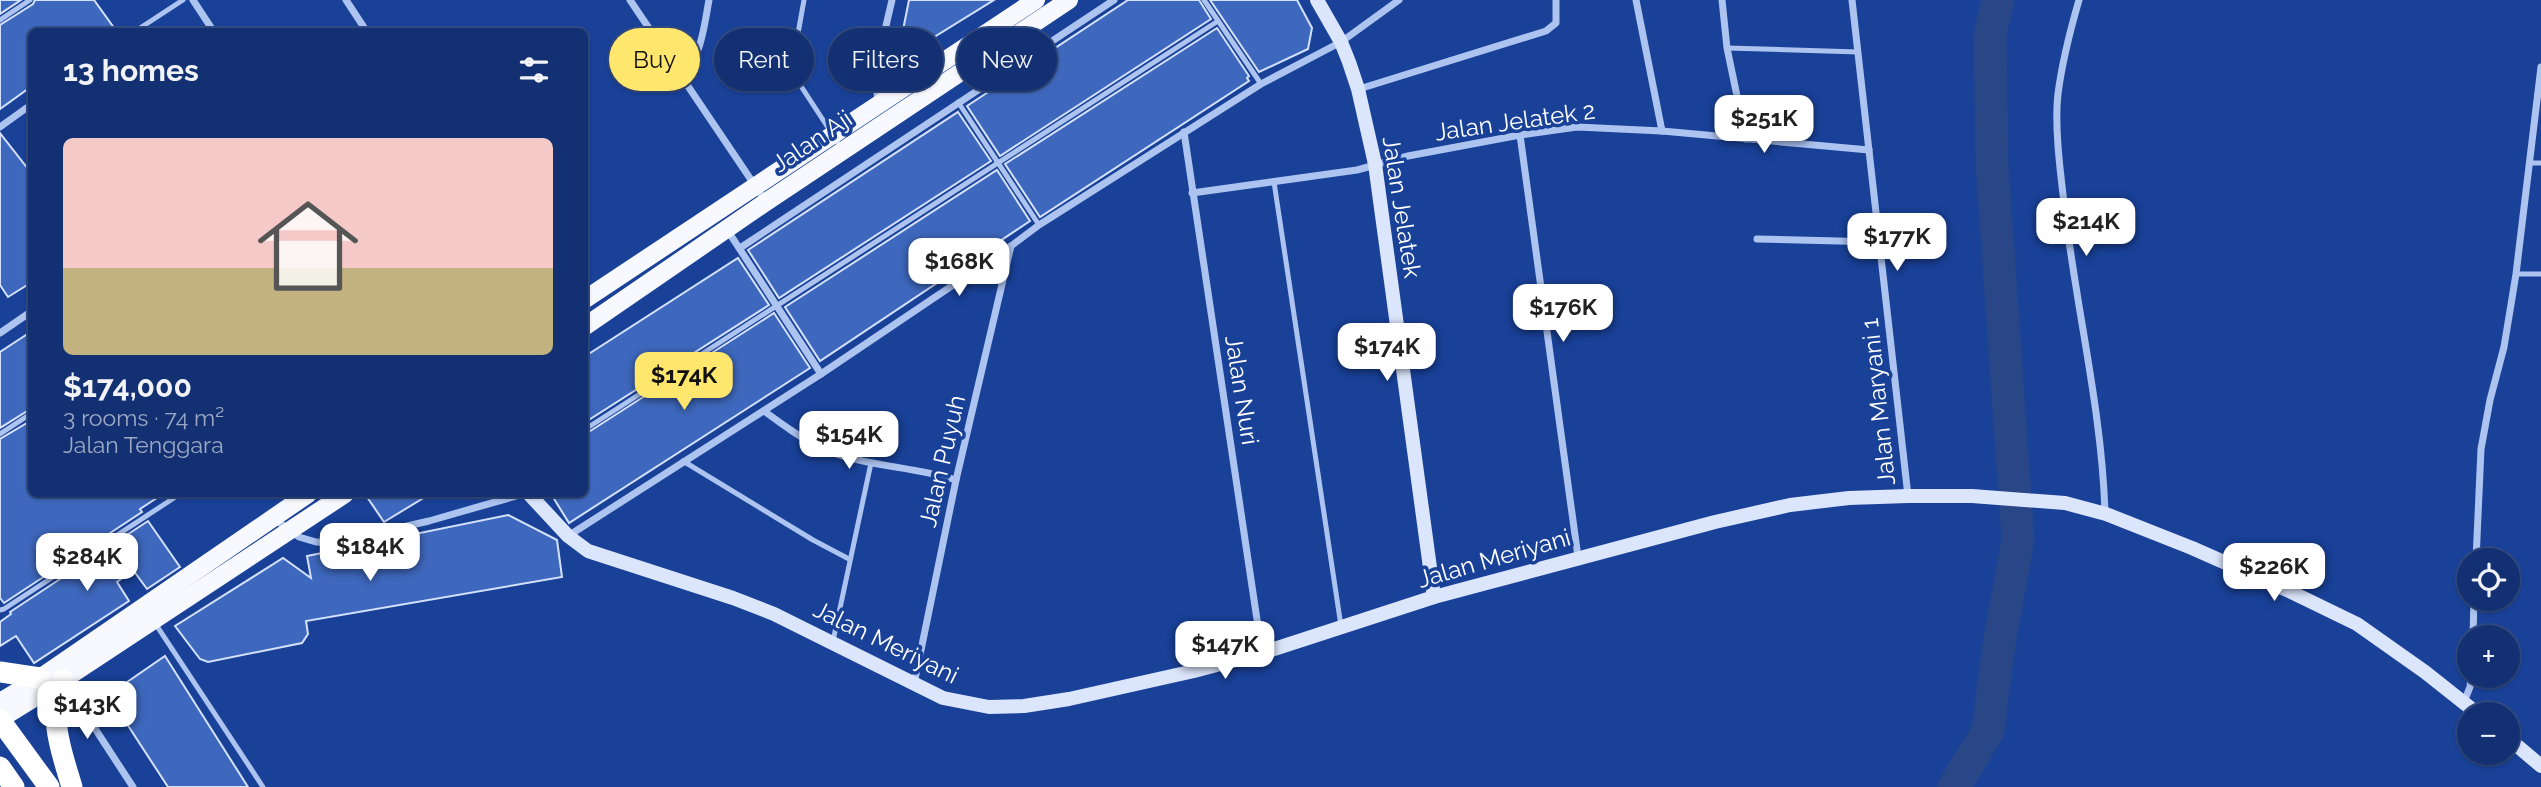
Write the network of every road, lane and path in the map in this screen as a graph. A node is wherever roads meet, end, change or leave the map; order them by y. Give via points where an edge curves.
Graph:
1 (30, 0) edge
2 (183, 0) edge
3 (193, 0) edge
4 (346, 0) edge
5 (630, 0) edge
6 (709, 0) edge
7 (804, 0) edge
8 (892, 0) edge
9 (1036, 0) edge
10 (1069, 0) edge
11 (1114, 0) edge
12 (1204, 0) edge
13 (1317, 0) edge
14 (1399, 0) edge
15 (1556, 0) edge
16 (1636, 0) edge
17 (1722, 0) edge
18 (1852, 0) edge
19 (2079, 0) edge
20 (0, 20) edge
21 (1218, 20) junction
22 (140, 28) edge
23 (211, 28) edge
24 (364, 28) edge
25 (649, 28) edge
26 (700, 42) edge
27 (1341, 42) junction
28 (1727, 48) junction
29 (1858, 52) junction
30 (2541, 67) edge
31 (1261, 84) junction
32 (1358, 89) junction
33 (692, 91) edge
34 (958, 103) junction
35 (28, 107) edge
36 (883, 113) junction
37 (0, 127) edge
38 (1662, 131) junction
39 (1184, 132) junction
40 (1520, 135) junction
41 (1746, 139) junction
42 (838, 143) junction
43 (1869, 149) junction
44 (998, 163) junction
45 (2529, 163) junction
46 (2541, 163) edge
47 (1375, 164) junction
48 (1274, 182) junction
49 (1192, 193) junction
50 (760, 195) junction
51 (717, 213) junction
52 (1039, 225) junction
53 (727, 229) junction
54 (1758, 239) dead end
55 (1879, 242) junction
56 (1011, 246) junction
57 (740, 248) junction
58 (2516, 274) junction
59 (2541, 274) edge
60 (588, 297) edge
61 (777, 306) junction
62 (28, 314) edge
63 (588, 324) edge
64 (0, 333) edge
65 (821, 374) junction
66 (764, 411) junction
67 (28, 416) edge
68 (588, 427) edge
69 (0, 434) edge
70 (683, 461) junction
71 (871, 463) junction
72 (956, 480) junction
73 (1908, 496) junction
74 (175, 497) edge
75 (304, 497) edge
76 (340, 497) edge
77 (513, 497) edge
78 (532, 497) edge
79 (2105, 514) junction
80 (272, 518) junction
81 (289, 531) junction
82 (568, 536) junction
83 (2477, 548) edge
84 (1578, 558) junction
85 (849, 559) junction
86 (1434, 597) junction
87 (0, 610) edge
88 (153, 621) junction
89 (1341, 626) junction
90 (833, 642) junction
91 (1262, 653) junction
92 (0, 672) edge
93 (40, 678) junction
94 (63, 680) junction
95 (914, 684) junction
96 (0, 702) edge
97 (2463, 702) edge
98 (0, 720) edge
99 (2520, 748) edge
100 (2541, 766) edge
101 (0, 767) edge
102 (14, 787) edge
103 (49, 787) edge
104 (72, 787) edge
105 (134, 787) edge
106 (263, 787) edge

1 - 20 lane
2 - 22 lane
3 - 23 street
4 - 24 street
5 - 25 street
6 - 26 street
7 - 42 lane via 792,67
8 - 36 street via 875,73
9 - 36 main road, Jalan Aji
10 - 36 main road, Jalan Aji
11 - 34 street
12 - 21 lane
13 - 27 street, Jalan Jelatek
14 - 27 street
15 - 32 street via 1556,23 1546,31
16 - 38 street
17 - 28 street
18 - 29 street, Jalan Maryani 1
19 - 79 street via 2058,96 2061,170 2105,485
21 - 31 lane
21 - 44 lane
27 - 31 street
27 - 32 street, Jalan Jelatek
28 - 29 lane
28 - 41 street
29 - 43 street, Jalan Maryani 1
30 - 45 street
31 - 39 street
32 - 47 street, Jalan Jelatek
33 - 50 street
34 - 44 lane
34 - 57 street
35 - 37 street
36 - 42 main road, Jalan Aji
38 - 40 street, Jalan Jelatek 2 via 1577,127
38 - 41 street, Jalan Jelatek 2
39 - 49 street, Jalan Nuri
39 - 52 street
40 - 47 street, Jalan Jelatek 2
40 - 84 street
41 - 43 street, Jalan Jelatek 2
42 - 50 main road, Jalan Aji
43 - 55 street, Jalan Maryani 1
44 - 52 lane
44 - 61 lane
45 - 46 lane
45 - 58 street
47 - 48 street, Jalan Jelatek 2
47 - 86 street, Jalan Jelatek
48 - 49 street, Jalan Jelatek 2
48 - 89 lane
49 - 91 street, Jalan Nuri
50 - 51 main road, Jalan Aji
50 - 53 main road, Jalan Aji
51 - 53 street
51 - 60 main road, Jalan Aji
52 - 56 street
53 - 57 street
53 - 63 main road, Jalan Aji
54 - 55 street
55 - 73 street, Jalan Maryani 1
56 - 65 street
56 - 72 street, Jalan Puyuh
57 - 61 street
58 - 59 lane
58 - 83 street via 2481,449
61 - 65 street
61 - 68 lane
62 - 64 street
65 - 66 street
66 - 70 street
66 - 71 street via 825,449
67 - 69 lane
70 - 82 street
70 - 85 lane
71 - 72 street
71 - 85 lane
72 - 95 street, Jalan Puyuh
73 - 79 street, Jalan Meriyani via 2065,503
73 - 84 street, Jalan Meriyani via 1790,505
74 - 87 lane
75 - 80 main road
76 - 81 main road
77 - 81 street via 333,543 316,542
78 - 82 street, Jalan Meriyani
79 - 97 street, Jalan Meriyani via 2357,624
80 - 81 street
80 - 93 main road
81 - 88 main road
82 - 90 street, Jalan Meriyani via 588,551 733,598
84 - 86 street, Jalan Meriyani
85 - 90 lane
86 - 89 street, Jalan Meriyani
88 - 94 main road
88 - 106 lane
89 - 91 street, Jalan Meriyani
90 - 95 street, Jalan Meriyani
91 - 95 street, Jalan Meriyani via 1024,706 965,704
92 - 93 highway
93 - 96 main road
94 - 98 main road
94 - 104 highway via 55,715 57,739
94 - 105 street
98 - 103 highway
99 - 100 street
101 - 102 highway

